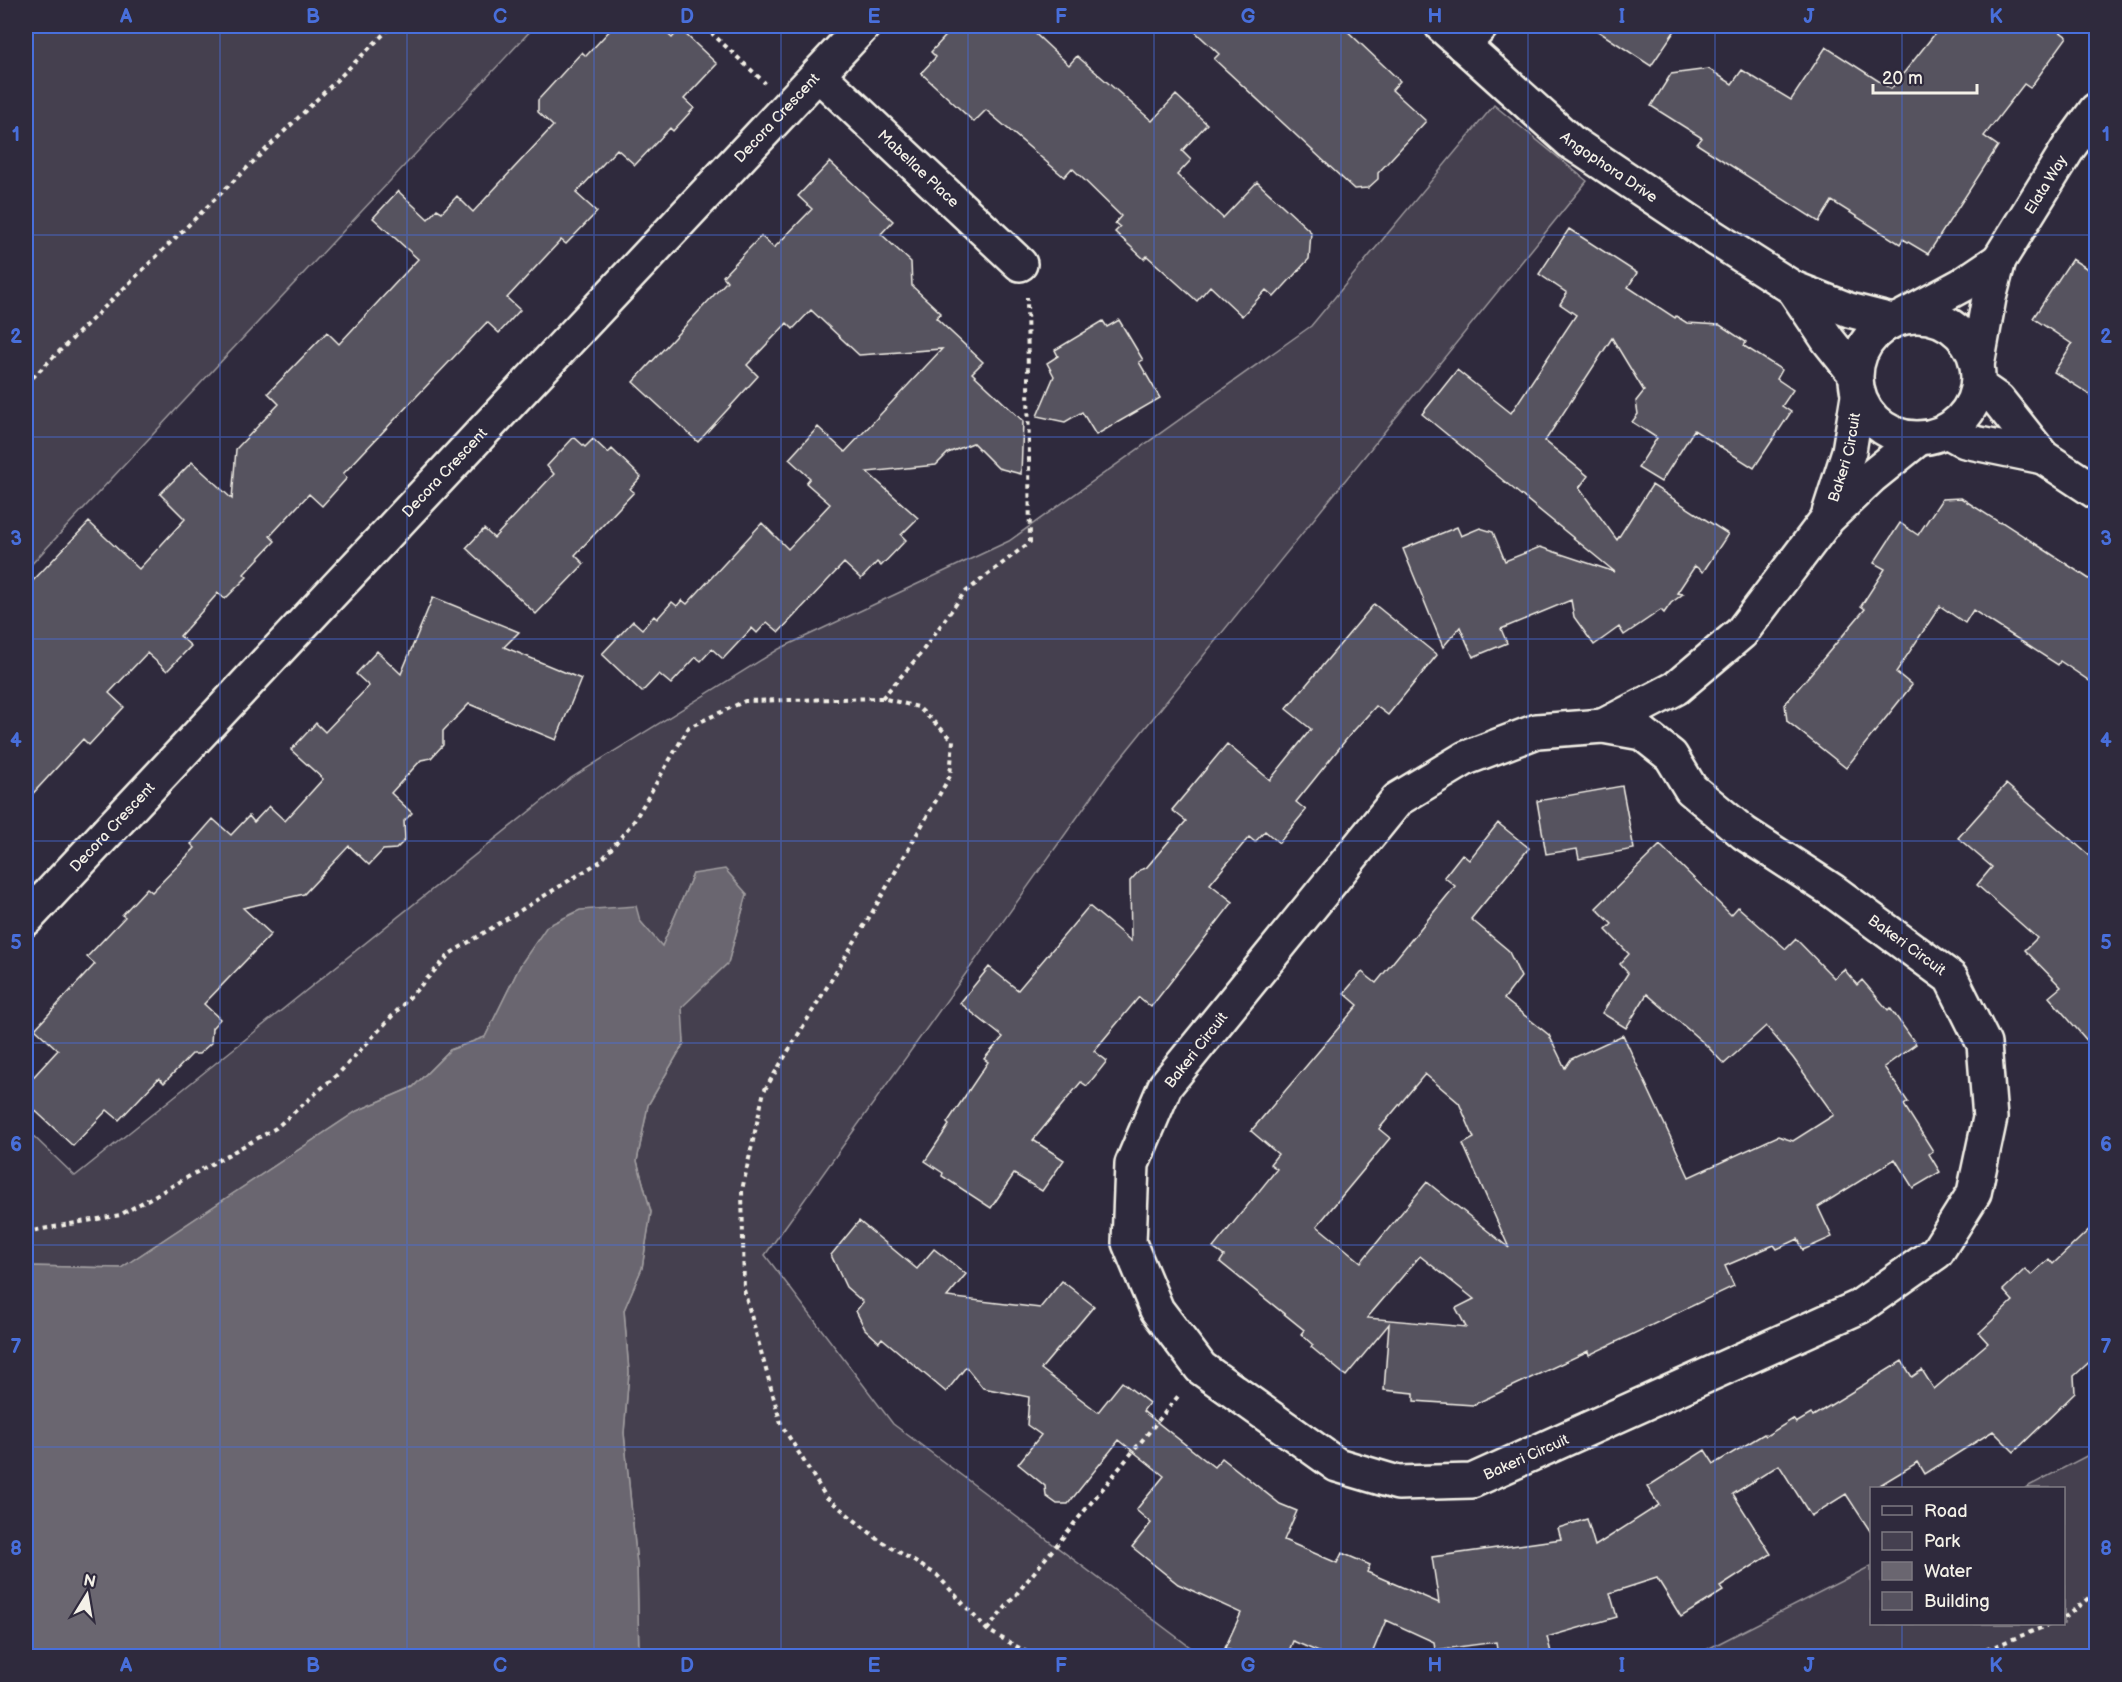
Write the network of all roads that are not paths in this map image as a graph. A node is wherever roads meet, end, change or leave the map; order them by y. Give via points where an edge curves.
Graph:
1 (863, 26) edge
2 (1462, 32) edge
3 (818, 74) junction
4 (2097, 110) edge
5 (1999, 260) junction
6 (1020, 264) road end
7 (1793, 288) junction
8 (1897, 319) junction
9 (1978, 376) junction
10 (1856, 385) junction
11 (1933, 435) junction
12 (2043, 457) junction
13 (2097, 492) edge
14 (1828, 518) junction
15 (1603, 726) junction
16 (26, 919) edge

1 - 3 street, Decora Crescent
2 - 7 street, Angophora Drive via 1571,142
3 - 6 street, Mabellae Place
3 - 16 street, Decora Crescent
4 - 5 street, Elata Way via 2068,147
5 - 8 street, Elata Way via 1962,285
5 - 9 street, Elata Way via 1989,298
7 - 8 street, Angophora Drive via 1849,310
7 - 10 street, Angophora Drive
8 - 9 street via 1924,316 1947,324 1964,338
8 - 10 street via 1874,333 1861,350
9 - 11 street via 1971,406 1963,418
9 - 12 street
10 - 11 street via 1867,413 1882,428 1897,436
10 - 14 street, Bakeri Circuit via 1849,451
11 - 12 street
11 - 14 street, Bakeri Circuit via 1871,477
12 - 13 street
14 - 15 street, Bakeri Circuit via 1741,633 1676,688
15 - 15 street, Bakeri Circuit via 1642,734 1671,756 1691,789 1744,833 1833,891 1951,978 1984,1044 1990,1118 1974,1193 1937,1252 1859,1307 1472,1481 1398,1483 1338,1465 1201,1368 1157,1310 1129,1243 1132,1164 1165,1086 1398,799 1466,758 1537,731

